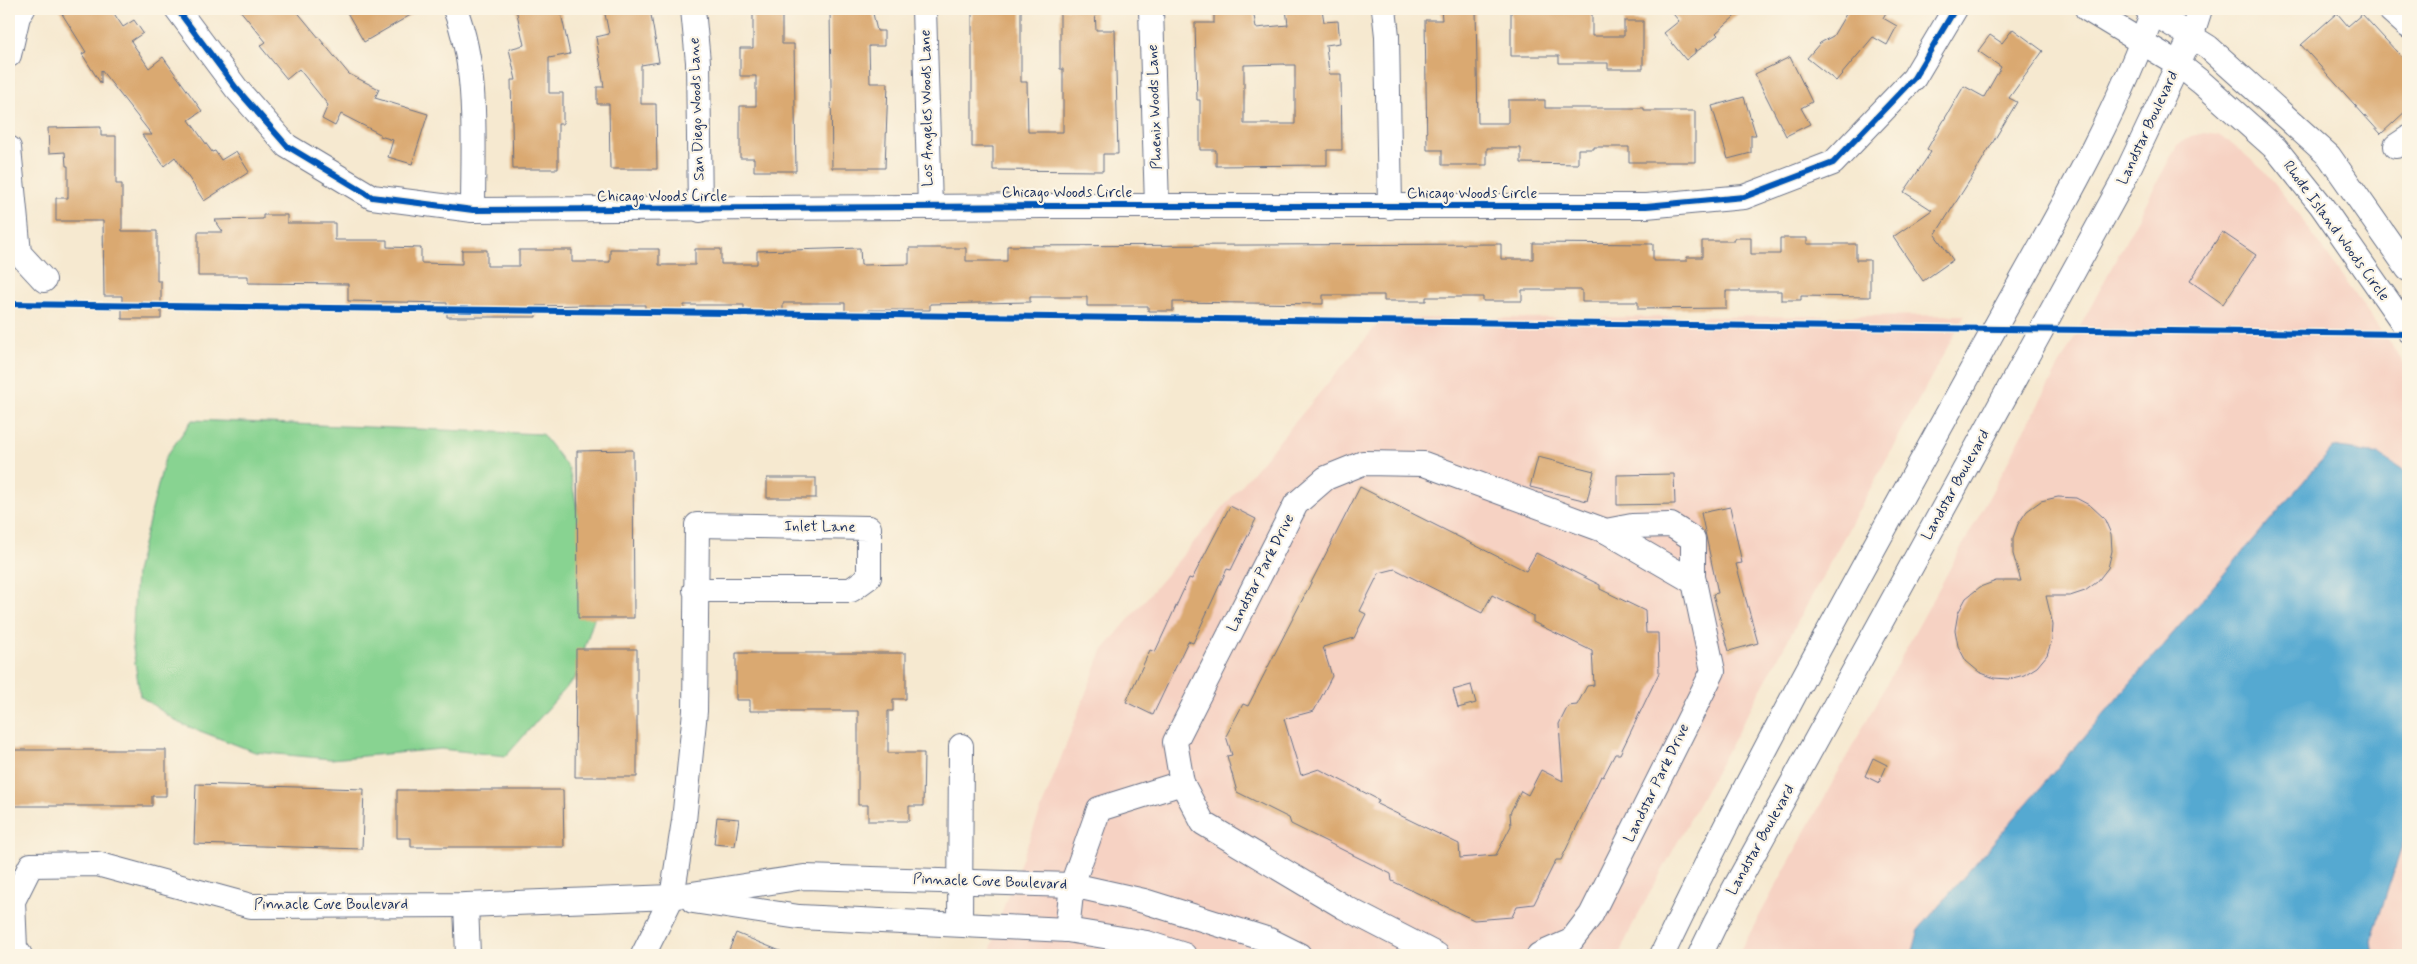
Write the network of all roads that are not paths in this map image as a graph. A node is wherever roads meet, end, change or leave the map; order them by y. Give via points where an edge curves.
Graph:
1 (23, 9) edge
2 (177, 9) edge
3 (455, 9) edge
4 (693, 9) edge
5 (924, 9) edge
6 (1151, 9) edge
7 (1384, 9) edge
8 (1955, 9) edge
9 (2087, 9) edge
10 (2200, 9) edge
11 (2389, 9) edge
12 (2151, 10) edge
13 (2408, 26) edge
14 (2191, 37) junction
15 (2142, 43) junction
16 (9, 55) edge
17 (2178, 64) junction
18 (9, 148) edge
19 (930, 206) junction
20 (1158, 206) junction
21 (1390, 206) junction
22 (473, 210) junction
23 (700, 210) junction
24 (2408, 269) edge
25 (44, 280) dead end
26 (2401, 305) edge
27 (2408, 330) edge
28 (1606, 531) junction
29 (1694, 582) junction
30 (695, 590) junction
31 (961, 746) dead end
32 (1182, 783) junction
33 (961, 882) junction
34 (1072, 885) junction
35 (672, 897) junction
36 (466, 905) junction
37 (960, 924) junction
38 (1068, 930) junction
39 (1266, 948) edge
40 (20, 955) edge
41 (468, 955) edge
42 (643, 955) edge
43 (1184, 955) edge
44 (1299, 955) edge
45 (1437, 955) edge
46 (1539, 955) edge
47 (1662, 955) edge
48 (1700, 955) edge

1 - 16 street via 18,16
2 - 22 street, Chicago Woods Circle via 236,88 287,146 372,197
3 - 22 street via 463,30 472,101
4 - 23 street, San Diego Woods Lane via 698,62
5 - 19 street, Los Angeles Woods Lane
6 - 20 street, Phoenix Woods Lane
7 - 21 street
8 - 21 street, Chicago Woods Circle via 1914,78 1833,163 1744,197 1646,206
9 - 15 street
10 - 14 street, Landstar Boulevard
11 - 13 street
12 - 14 street
12 - 15 street
14 - 17 street, Landstar Boulevard
14 - 24 street via 2208,47 2329,156
15 - 17 street, Rhode Island Woods Circle
15 - 47 street via 2090,153 1796,694 1700,875
17 - 26 street, Rhode Island Woods Circle via 2276,149
17 - 48 street, Landstar Boulevard via 2121,185
18 - 25 street via 19,253
19 - 20 street, Chicago Woods Circle
19 - 23 street, Chicago Woods Circle
20 - 21 street, Chicago Woods Circle
22 - 23 street, Chicago Woods Circle
26 - 27 street, Rhode Island Woods Circle
28 - 29 street, Landstar Park Drive
28 - 29 street, Landstar Park Drive via 1671,524 1693,539
28 - 32 street, Landstar Park Drive via 1424,464 1363,463 1326,478 1296,504 1175,742
29 - 46 street, Landstar Park Drive via 1713,671 1591,915 1571,941
30 - 30 street, Inlet Lane via 697,525 869,528 869,577 851,590
30 - 35 street, Inlet Lane via 694,711 684,822
31 - 33 street
32 - 34 street via 1099,809
32 - 45 street, Landstar Park Drive via 1203,823 1344,907
33 - 34 street, Pinnacle Cove Boulevard
33 - 35 street, Pinnacle Cove Boulevard via 804,877
33 - 37 street
34 - 38 street
34 - 39 street, Pinnacle Cove Boulevard via 1144,901
35 - 36 street, Pinnacle Cove Boulevard
35 - 37 street, Pinnacle Cove Boulevard via 799,917
35 - 42 street, Inlet Lane
36 - 40 street, Pinnacle Cove Boulevard via 251,906 97,864 30,865 14,901 16,948
36 - 41 street
37 - 38 street, Pinnacle Cove Boulevard
38 - 43 street, Pinnacle Cove Boulevard via 1147,943
39 - 44 street, Pinnacle Cove Boulevard

